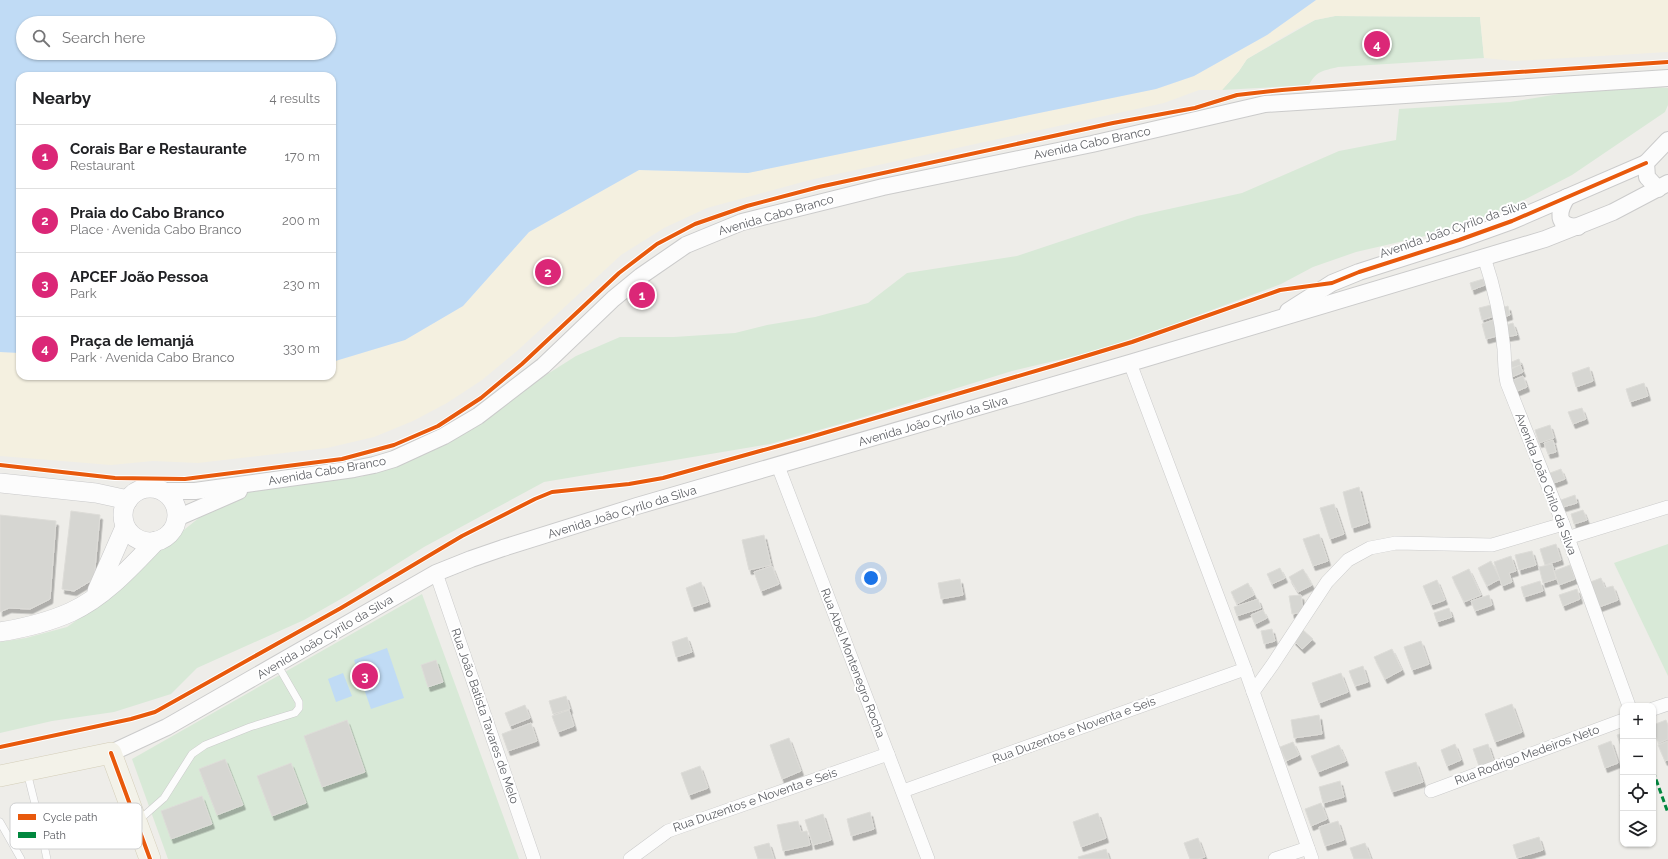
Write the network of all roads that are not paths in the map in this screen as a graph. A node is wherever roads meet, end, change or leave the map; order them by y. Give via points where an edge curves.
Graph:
1 (1668, 78) edge
2 (1668, 140) edge
3 (1646, 163) junction
4 (1663, 186) edge
5 (1567, 197) junction
6 (1578, 227) junction
7 (1484, 257) junction
8 (1276, 319) junction
9 (1130, 363) junction
10 (778, 466) junction
11 (269, 481) junction
12 (0, 483) edge
13 (163, 492) junction
14 (128, 500) junction
15 (1668, 507) edge
16 (177, 518) junction
17 (1563, 524) junction
18 (125, 527) junction
19 (1567, 538) junction
20 (156, 542) junction
21 (436, 573) junction
22 (94, 598) junction
23 (0, 632) edge
24 (277, 664) junction
25 (1245, 669) junction
26 (1253, 692) junction
27 (1628, 703) edge
28 (1668, 704) edge
29 (1656, 709) edge
30 (1620, 721) edge
31 (111, 753) junction
32 (888, 754) junction
33 (26, 771) junction
34 (0, 776) edge
35 (1430, 790) dead end
36 (903, 791) junction
37 (35, 803) edge
38 (129, 803) edge
39 (142, 817) edge
40 (0, 822) edge
41 (142, 838) edge
42 (10, 840) edge
43 (15, 849) edge
44 (45, 849) edge
45 (1310, 853) edge
46 (21, 859) edge
47 (47, 859) edge
48 (150, 859) edge
49 (534, 859) edge
50 (630, 859) edge
51 (928, 859) edge
52 (1275, 859) edge

1 - 11 street, Avenida Cabo Branco via 1265,104 830,200 742,222 686,245 641,276 543,366 462,426 374,465
2 - 3 street
3 - 4 street via 1647,177
3 - 5 street, Avenida João Cyrilo da Silva
4 - 6 street, Avenida João Cyrilo da Silva
5 - 6 street via 1560,209 1560,217 1570,227
5 - 8 street, Avenida João Cyrilo da Silva via 1480,233 1332,283
6 - 7 street, Avenida João Cyrilo da Silva
7 - 8 street, Avenida João Cyrilo da Silva
7 - 17 street, Avenida João Cirilo da Silva via 1495,290 1504,350 1503,369 1507,383
8 - 9 street, Avenida João Cyrilo da Silva
9 - 10 street, Avenida João Cyrilo da Silva
9 - 25 street
10 - 21 street, Avenida João Cyrilo da Silva via 503,548
10 - 32 street, Rua Abel Montenegro Rocha
11 - 13 street, Avenida Cabo Branco via 195,491
11 - 16 street
12 - 14 main road via 96,493
13 - 14 main road via 157,489 144,489
13 - 16 main road via 175,505
14 - 18 main road via 123,513
15 - 19 street
16 - 20 main road via 168,535
17 - 19 street, Avenida João Cirilo da Silva
17 - 26 street via 1492,544 1396,543 1370,548 1348,560 1327,582
18 - 20 main road via 133,536 144,542
18 - 22 main road
19 - 27 street, Avenida João Cirilo da Silva
20 - 22 main road
21 - 24 street, Avenida João Cyrilo da Silva
21 - 49 street, Rua João Batista Tavares de Melo
22 - 23 main road via 56,618
24 - 31 street, Avenida João Cyrilo da Silva via 167,727
24 - 39 lane via 299,702 299,708 294,713 205,745 192,754 164,798
25 - 26 street
25 - 36 street, Rua Duzentos e Noventa e Seis
26 - 45 street
28 - 29 street
30 - 35 street, Rua Rodrigo Medeiros Neto
31 - 33 main road, Avenida João Cyrilo da Silva
31 - 38 main road
32 - 36 street, Rua Abel Montenegro Rocha
32 - 50 street, Rua Duzentos e Noventa e Seis via 668,831
33 - 34 main road, Avenida João Cyrilo da Silva
33 - 37 lane
36 - 51 street, Rua Abel Montenegro Rocha
40 - 42 lane
41 - 48 main road
43 - 46 lane
44 - 47 lane
45 - 52 street

